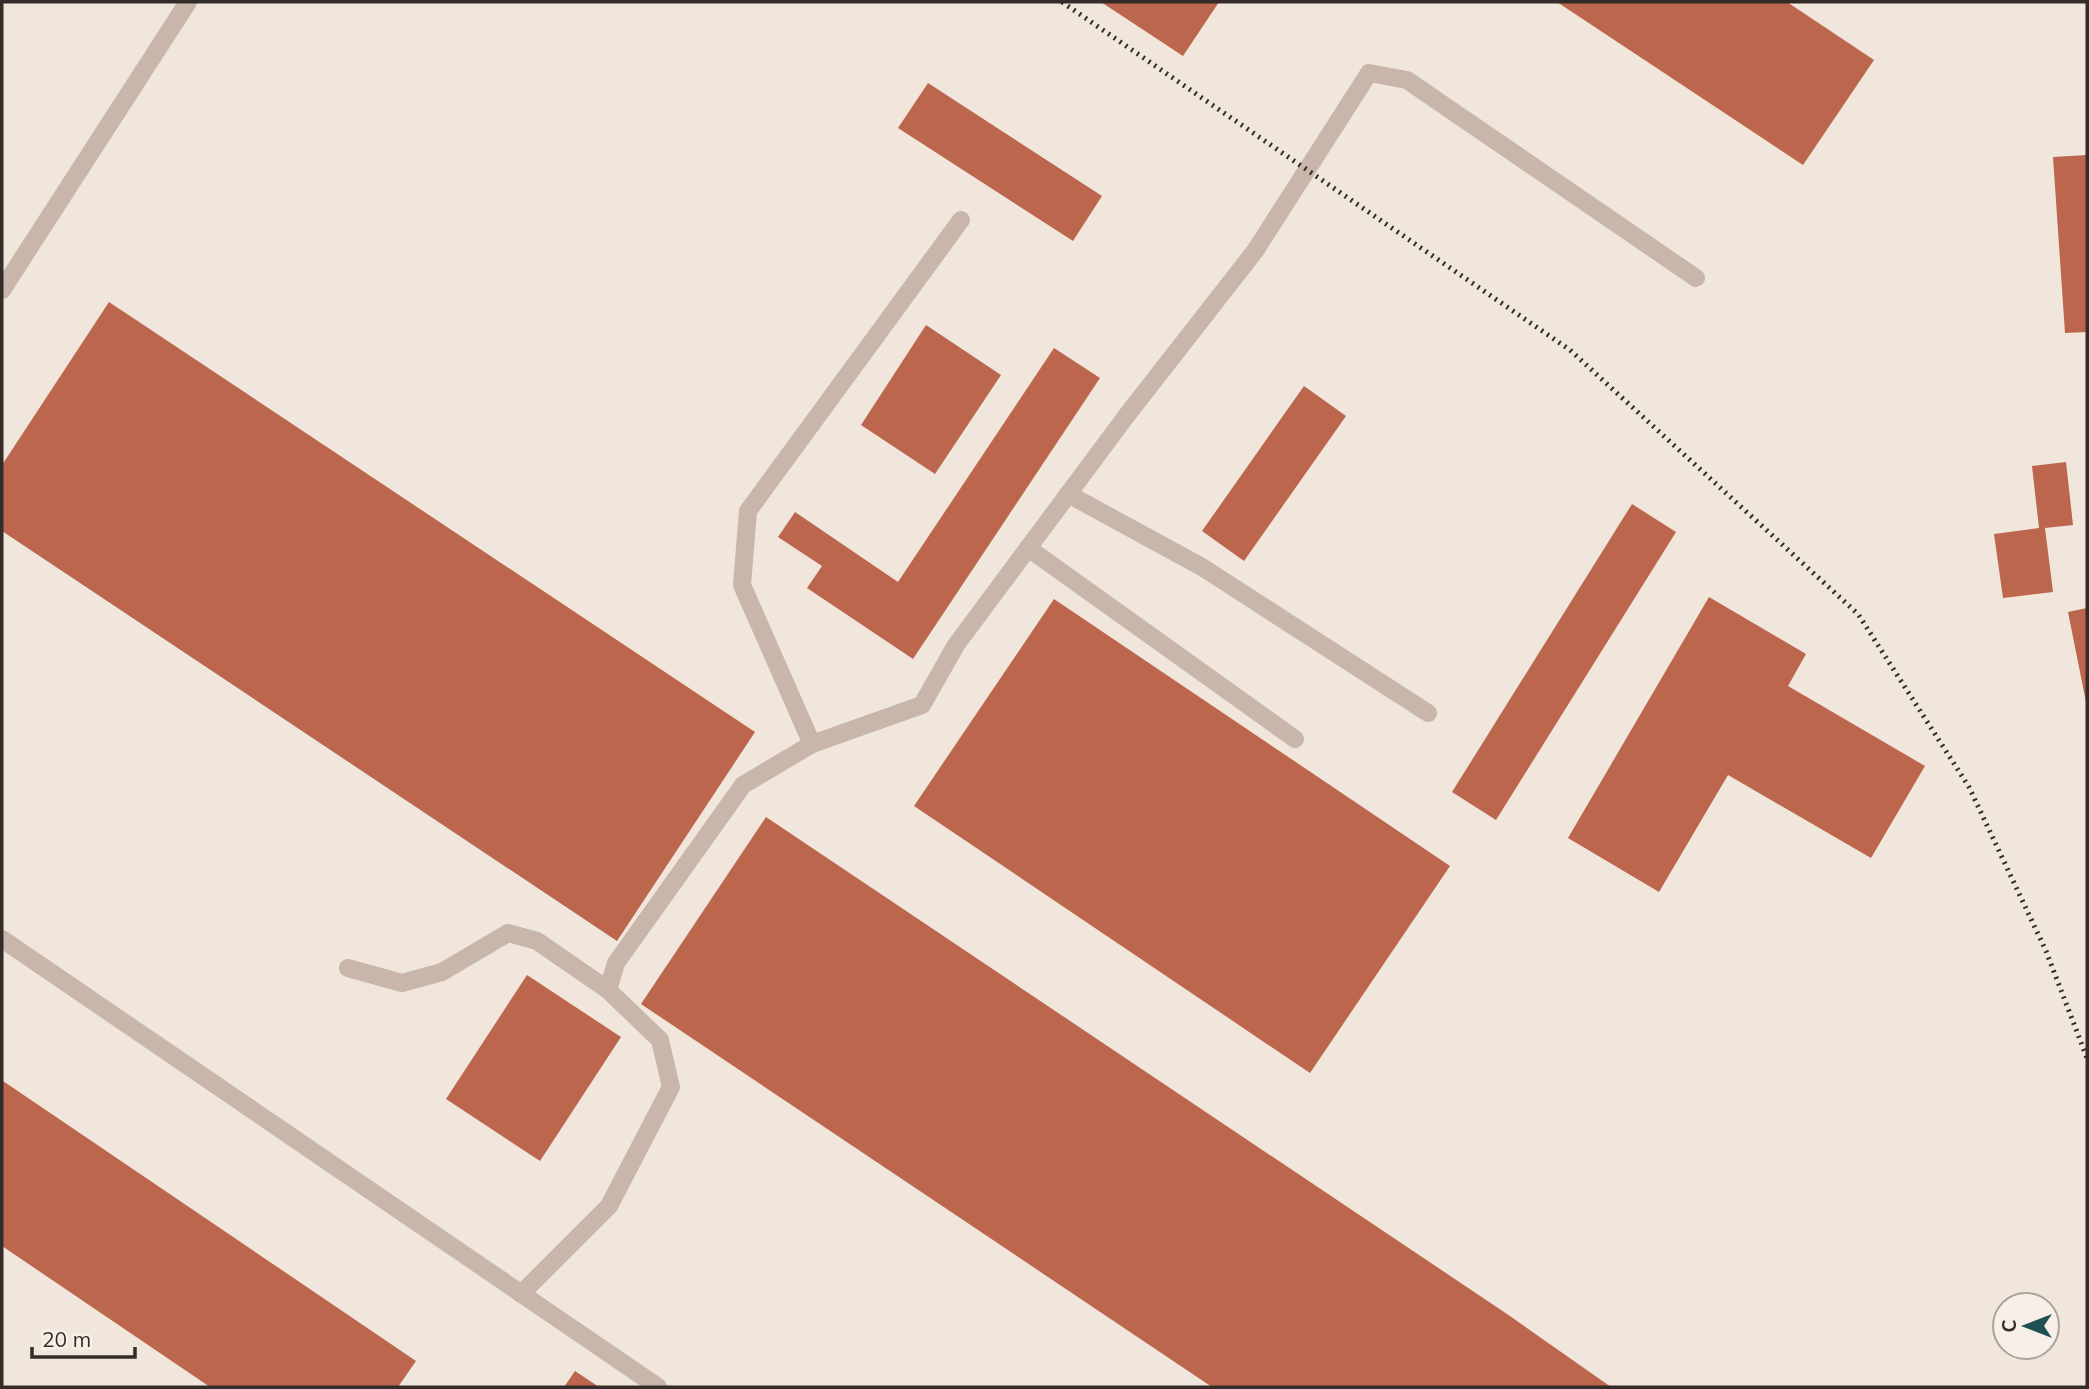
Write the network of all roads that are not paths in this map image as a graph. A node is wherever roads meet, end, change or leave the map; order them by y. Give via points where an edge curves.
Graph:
1 (178, 5) edge
2 (961, 220) dead end
3 (1696, 278) dead end
4 (2, 290) edge
5 (1068, 494) junction
6 (1028, 548) junction
7 (1428, 713) dead end
8 (1295, 739) dead end
9 (812, 744) junction
10 (2, 939) edge
11 (348, 968) dead end
12 (608, 990) junction
13 (521, 1294) junction
14 (658, 1387) edge

1 - 4 lane
2 - 9 lane via 748,511 741,585
3 - 5 lane via 1407,80 1369,73 1255,251
5 - 6 lane
5 - 7 lane via 1202,567
6 - 8 lane
6 - 9 lane via 956,645 922,705
9 - 12 lane via 743,785 616,963
10 - 13 lane
11 - 12 lane via 402,983 442,972 508,933 537,940
12 - 13 lane via 660,1040 671,1087 609,1206
13 - 14 lane

